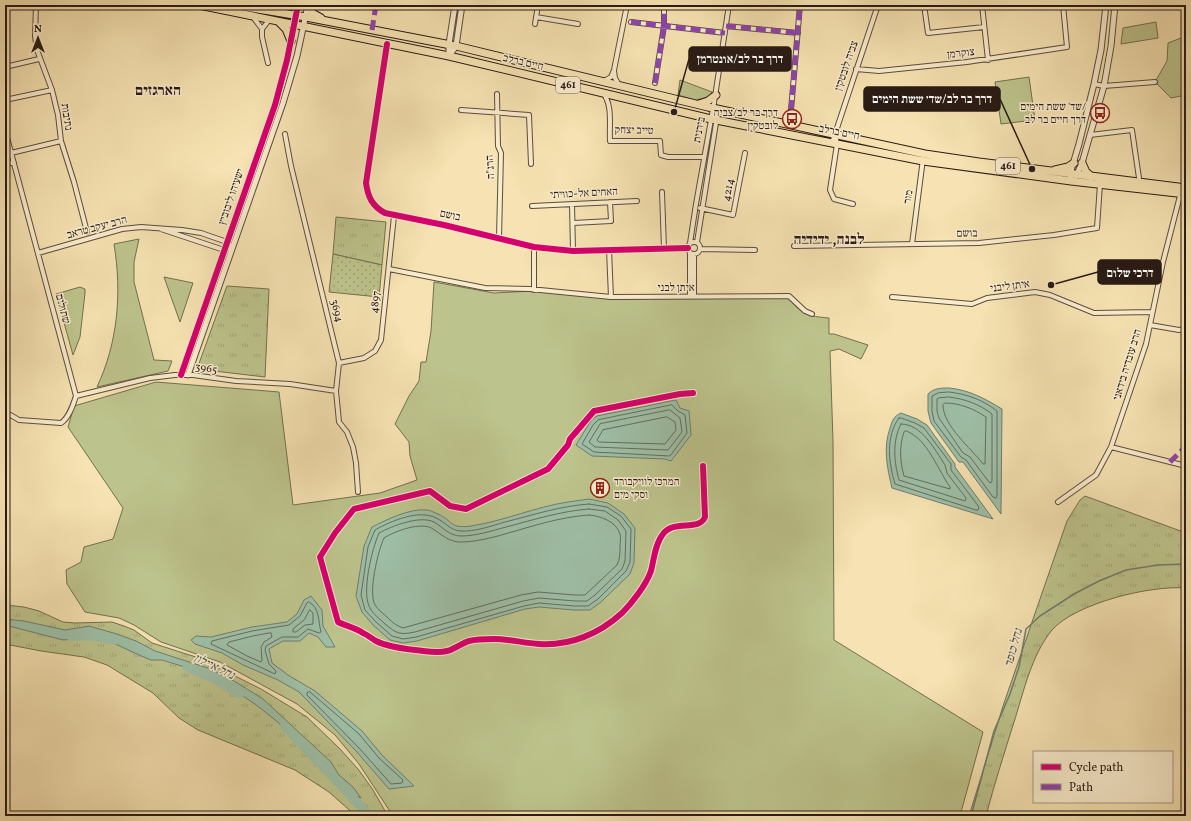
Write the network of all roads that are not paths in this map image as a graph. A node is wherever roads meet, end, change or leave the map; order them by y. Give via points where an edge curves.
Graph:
1 (36, 5) edge
2 (199, 5) edge
3 (234, 5) edge
4 (298, 5) edge
5 (309, 5) edge
6 (455, 5) edge
7 (462, 5) edge
8 (538, 5) edge
9 (627, 5) edge
10 (664, 5) edge
11 (729, 5) edge
12 (800, 5) edge
13 (878, 5) edge
14 (924, 5) edge
15 (982, 5) edge
16 (1063, 5) edge
17 (1106, 5) edge
18 (1115, 5) edge
19 (250, 15) junction
20 (296, 15) junction
21 (306, 17) junction
22 (536, 17) junction
23 (273, 20) junction
24 (328, 22) junction
25 (630, 22) dead end
26 (294, 24) junction
27 (535, 24) dead end
28 (578, 24) dead end
29 (304, 26) junction
30 (664, 26) junction
31 (726, 26) junction
32 (984, 27) junction
33 (262, 29) junction
34 (726, 33) junction
35 (798, 33) junction
36 (291, 41) junction
37 (387, 44) junction
38 (452, 45) junction
39 (449, 56) junction
40 (39, 59) junction
41 (988, 60) junction
42 (268, 63) dead end
43 (5, 67) edge
44 (856, 69) junction
45 (614, 70) junction
46 (601, 81) junction
47 (1155, 82) dead end
48 (655, 83) dead end
49 (1094, 84) junction
50 (620, 86) junction
51 (1104, 86) junction
52 (52, 90) junction
53 (603, 93) junction
54 (497, 94) dead end
55 (716, 95) junction
56 (616, 96) junction
57 (5, 100) edge
58 (609, 104) junction
59 (697, 104) junction
60 (713, 108) junction
61 (461, 110) dead end
62 (791, 110) dead end
63 (497, 113) junction
64 (713, 119) junction
65 (5, 130) edge
66 (285, 134) dead end
67 (835, 134) junction
68 (1090, 134) junction
69 (61, 141) junction
70 (835, 143) junction
71 (11, 153) junction
72 (745, 153) dead end
73 (921, 153) junction
74 (704, 157) junction
75 (923, 161) junction
76 (5, 163) edge
77 (14, 163) junction
78 (1074, 163) junction
79 (1082, 163) junction
80 (531, 164) dead end
81 (1050, 172) junction
82 (1072, 177) junction
83 (1094, 177) junction
84 (1186, 177) edge
85 (1139, 178) dead end
86 (1100, 184) junction
87 (1184, 191) edge
88 (662, 192) dead end
89 (637, 201) dead end
90 (610, 202) junction
91 (572, 204) junction
92 (853, 204) dead end
93 (532, 206) dead end
94 (695, 208) junction
95 (702, 209) junction
96 (394, 216) junction
97 (573, 222) junction
98 (161, 229) junction
99 (87, 232) dead end
100 (499, 238) junction
101 (227, 242) junction
102 (697, 242) junction
103 (690, 243) junction
104 (912, 244) junction
105 (794, 246) dead end
106 (534, 247) junction
107 (232, 248) junction
108 (688, 248) junction
109 (664, 249) junction
110 (700, 249) junction
111 (224, 250) junction
112 (609, 250) junction
113 (755, 250) dead end
114 (573, 251) junction
115 (38, 253) junction
116 (692, 254) junction
117 (389, 270) junction
118 (534, 290) junction
119 (692, 296) junction
120 (611, 297) junction
121 (892, 297) dead end
122 (1152, 312) junction
123 (812, 314) dead end
124 (1150, 325) junction
125 (1186, 329) edge
126 (339, 363) junction
127 (180, 374) junction
128 (188, 375) junction
129 (336, 390) junction
130 (76, 396) junction
131 (5, 402) edge
132 (1111, 447) junction
133 (1186, 466) edge
134 (358, 492) dead end
135 (1058, 502) dead end

1 - 40 street, נתיבות via 35,36
2 - 19 main road, 461
3 - 20 main road, 461
4 - 20 street, ישעיהו ליבוביץ
5 - 21 street, ישעיהו ליבוביץ
5 - 24 main road via 314,15
6 - 38 street
7 - 38 street
8 - 22 street
9 - 45 street
10 - 30 street
11 - 31 street, בירנית
12 - 35 street
13 - 44 street, צביה לובטקין
14 - 32 street via 928,33
15 - 32 street
16 - 41 street, צוקרמן via 1067,47
17 - 49 street
18 - 51 street
19 - 23 main road, 461
19 - 33 street
20 - 21 main road, 461
20 - 26 street, ישעיהו ליבוביץ
21 - 24 main road, חיים ברלב / 461
21 - 29 street, ישעיהו ליבוביץ
22 - 27 street
22 - 28 street
23 - 26 main road, 461
23 - 33 street
23 - 36 main road via 284,27
24 - 38 main road, חיים ברלב / 461
25 - 30 street
26 - 29 main road, 461
26 - 36 street, ישעיהו ליבוביץ
29 - 37 main road, חיים ברלב / 461
29 - 107 street, ישעיהו ליבוביץ via 283,103
30 - 34 street
30 - 48 street
31 - 34 street, בירנית
31 - 35 street
32 - 41 street
33 - 42 street
34 - 55 street, בירנית
35 - 62 street
36 - 101 street, ישעיהו ליבוביץ via 275,105
37 - 39 main road, חיים ברלב / 461
37 - 96 street, בושם via 366,183 371,202 378,209
38 - 39 street
38 - 46 main road, חיים ברלב / 461
39 - 53 main road, חיים ברלב / 461
40 - 43 street
40 - 52 street, נתיבות
41 - 44 street, צוקרמן via 879,71
44 - 67 street, צביה לובטקין
45 - 46 street via 609,79
45 - 50 street
46 - 50 main road, חיים ברלב / 461
47 - 51 street
49 - 51 street
49 - 78 street
50 - 59 main road, חיים ברלב / 461
51 - 68 street
52 - 57 street
52 - 69 street, נתיבות
53 - 56 main road, חיים ברלב / 461
53 - 58 street, טייב יצחק
54 - 63 street, הרנ"ה
55 - 59 main road
55 - 60 street, בירנית
56 - 58 street
56 - 64 main road, חיים ברלב / 461
58 - 74 street, טייב יצחק via 610,141 660,141 661,155
59 - 60 main road, חיים ברלב / 461
60 - 64 street, בירנית
60 - 67 main road, חיים ברלב / 461
61 - 63 street
63 - 80 street via 529,115
63 - 100 street, הרנ"ה via 498,146 501,153
64 - 70 main road, חיים ברלב / 461
64 - 74 street, בירנית
64 - 95 street, בירנית
65 - 71 street, שתולים
66 - 126 street, 3694
67 - 70 street, צביה לובטקין
67 - 73 main road, חיים ברלב / 461
68 - 79 street
68 - 85 street via 1132,130
69 - 71 street
69 - 99 street, נתיבות
70 - 75 main road, חיים ברלב / 461
70 - 92 street, צביה לובטקין via 830,190 834,199
71 - 77 street, שתולים
72 - 95 street, 4214 via 733,215
73 - 75 street, מור
73 - 81 main road, חיים ברלב / 461
74 - 94 street, בירנית
75 - 82 main road, חיים ברלב / 461
75 - 104 street, מור
76 - 77 street
77 - 115 street, שתולים
78 - 81 main road
78 - 82 street
79 - 82 street
79 - 83 main road via 1086,172
81 - 82 main road, חיים ברלב / 461
82 - 83 main road, חיים ברלב / 461
82 - 86 main road, חיים ברלב / 461
83 - 87 main road, חיים ברלב / 461
84 - 87 street, הרב עובדיה בידאני
86 - 87 main road, חיים ברלב / 461
86 - 104 street, בושם via 1097,228 1054,236 979,243
87 - 122 street, הרב עובדיה בידאני via 1163,262
88 - 109 street
89 - 90 street, האחים אל-כוויתי
90 - 91 street, האחים אל-כוויתי
90 - 97 street via 611,221
91 - 93 street, האחים אל-כוויתי
91 - 97 street
94 - 95 street, 4214
94 - 103 street, בירנית
95 - 102 street, בירנית
96 - 100 street, בושם
96 - 117 street, 4897
97 - 114 street
98 - 101 street, הרב יעקב טראב via 195,231
98 - 111 street, הרב יעקב טראב
98 - 115 street, הרב יעקב טראב via 129,228
100 - 106 street, בושם
101 - 107 street
101 - 111 street, ישעיהו ליבוביץ
102 - 103 street
102 - 110 street
103 - 108 street
104 - 105 street, בושם
106 - 114 street, בושם
106 - 118 street
107 - 111 street
107 - 128 street, ישעיהו ליבוביץ
108 - 109 street, בושם
108 - 116 street
109 - 112 street, בושם
110 - 113 street
110 - 116 street via 699,252
111 - 127 street, ישעיהו ליבוביץ
112 - 114 street, בושם
112 - 120 street
115 - 130 street, שתולים
116 - 119 street
117 - 118 street, איתן לבני via 485,288
117 - 126 street, 4897 via 381,340 375,351 364,358
118 - 120 street, איתן לבני
119 - 120 street, איתן לבני
119 - 123 street, איתן לבני via 789,296
121 - 122 street, איתן ליבני via 972,304 988,298 1035,292 1050,295 1094,313
122 - 124 street, הרב עובדיה בידאני
124 - 125 street
124 - 132 street, הרב עובדיה בידאני
126 - 129 street, 3694
127 - 128 street, 3965
127 - 130 street, 3965 via 146,379
128 - 129 street, 3965
129 - 134 street, 3694 via 339,422 347,432 353,447
130 - 131 street via 65,421 61,423 19,420 7,413
132 - 133 street
132 - 135 street, הרב עובדיה בידאני via 1096,475

